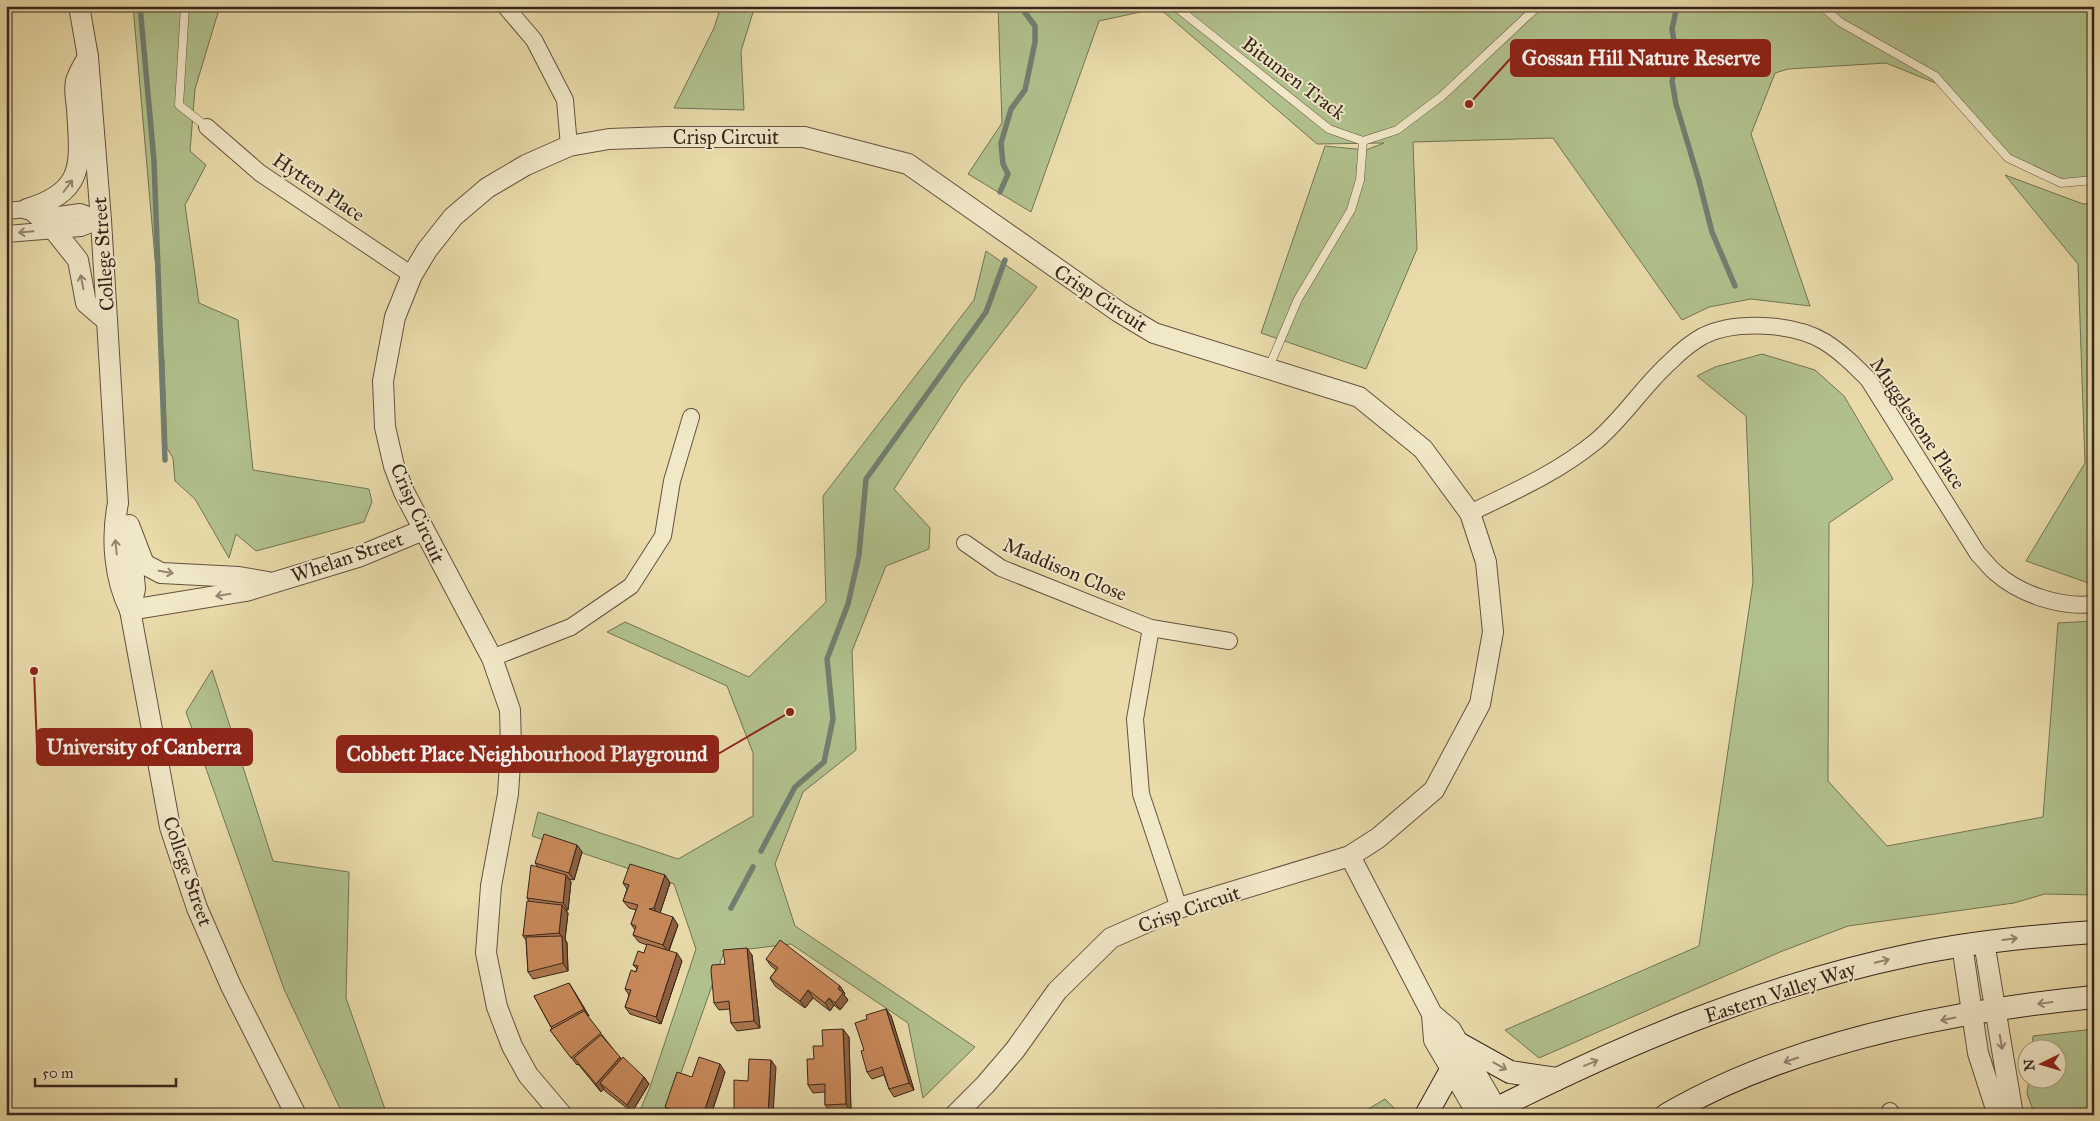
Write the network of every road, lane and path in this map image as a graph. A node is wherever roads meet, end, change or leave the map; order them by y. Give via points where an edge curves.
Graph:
1 (79, 6) edge
2 (185, 6) edge
3 (506, 6) edge
4 (1175, 6) edge
5 (1538, 6) edge
6 (1822, 6) edge
7 (88, 57) junction
8 (207, 128) joint
9 (1363, 141) junction
10 (569, 146) junction
11 (2094, 180) edge
12 (27, 209) junction
13 (6, 211) edge
14 (101, 220) junction
15 (54, 230) junction
16 (6, 234) edge
17 (412, 275) junction
18 (107, 321) junction
19 (1269, 369) junction
20 (691, 417) dead end
21 (118, 502) junction
22 (1470, 513) junction
23 (128, 524) junction
24 (423, 530) junction
25 (964, 543) dead end
26 (270, 582) junction
27 (2094, 604) edge
28 (130, 610) junction
29 (1151, 628) junction
30 (1229, 641) dead end
31 (492, 658) junction
32 (1350, 856) junction
33 (1179, 908) junction
34 (2094, 932) edge
35 (1973, 944) junction
36 (2094, 998) edge
37 (1995, 1009) junction
38 (1432, 1014) junction
39 (1971, 1014) junction
40 (1458, 1043) junction
41 (1451, 1070) junction
42 (1557, 1079) junction
43 (1490, 1113) edge
44 (296, 1115) edge
45 (562, 1115) edge
46 (955, 1115) edge
47 (1426, 1115) edge
48 (1666, 1115) edge
49 (1998, 1115) edge
50 (2013, 1115) edge

1 - 7 street, College Street
2 - 8 lane via 179,105
3 - 10 street via 534,40 565,100
4 - 9 lane, Bitumen Track via 1329,129
5 - 9 lane via 1442,96 1398,130
6 - 11 lane via 1840,22 1934,76 2008,158 2061,183
12 -> 7 street via 48,203 64,191 76,174 79,152 75,82
7 - 14 street, College Street
8 - 17 street, Hytten Place via 260,173
9 - 19 lane via 1360,180 1351,210 1298,299
10 - 17 street, Crisp Circuit via 526,165 487,188 453,218
10 - 19 street, Crisp Circuit via 609,139 804,137 908,164 1119,312 1154,333
12 - 13 street
12 - 14 street via 38,218 80,212
14 - 15 street via 81,228
14 - 18 street, College Street
15 -> 16 street
18 -> 15 street via 86,303 78,260
17 - 24 street, Crisp Circuit via 395,317 383,381 385,427 401,484
18 - 21 street, College Street
19 - 22 street, Crisp Circuit via 1360,397 1423,449
20 - 31 street via 672,481 663,536 631,586 571,627
21 - 23 street, College Street
28 -> 21 street, College Street via 120,590 114,526
22 - 27 street, Mugglestone Place via 1548,475 1595,441 1670,361 1702,337 1763,324 1823,340 1868,379 1978,554 1997,574 2043,598 2076,606
22 - 32 street, Crisp Circuit via 1486,562 1493,632 1480,704 1434,790 1378,838
23 -> 26 street, Whelan Street via 144,564 161,573
23 - 28 street, College Street via 135,589
24 - 26 street, Whelan Street via 358,557
24 - 31 street, Crisp Circuit
25 - 29 street, Maddison Close via 1001,568
26 -> 28 street, Whelan Street via 246,591
28 - 44 street, College Street via 170,827 205,926
29 - 30 street, Maddison Close
29 - 33 street via 1135,719 1141,794
31 - 45 street, Crisp Circuit via 510,710 511,748 508,794 491,886 486,953 497,1008 512,1046 528,1076
32 - 33 street, Crisp Circuit
32 - 38 street
33 - 46 street, Crisp Circuit via 1111,938 1057,991 1014,1050
35 -> 34 main road, Eastern Valley Way
35 - 37 street
35 - 39 street
42 -> 35 main road, Eastern Valley Way via 1669,1029 1750,999 1846,970
36 -> 37 main road
37 - 39 main road
37 -> 50 street
38 - 40 street via 1451,1030
38 - 41 street via 1434,1040
39 -> 48 main road via 1821,1050 1725,1085
39 - 49 street via 1978,1053
40 -> 42 main road via 1510,1072
40 - 43 street
41 - 43 street
41 - 47 main road
42 - 43 main road, Eastern Valley Way

